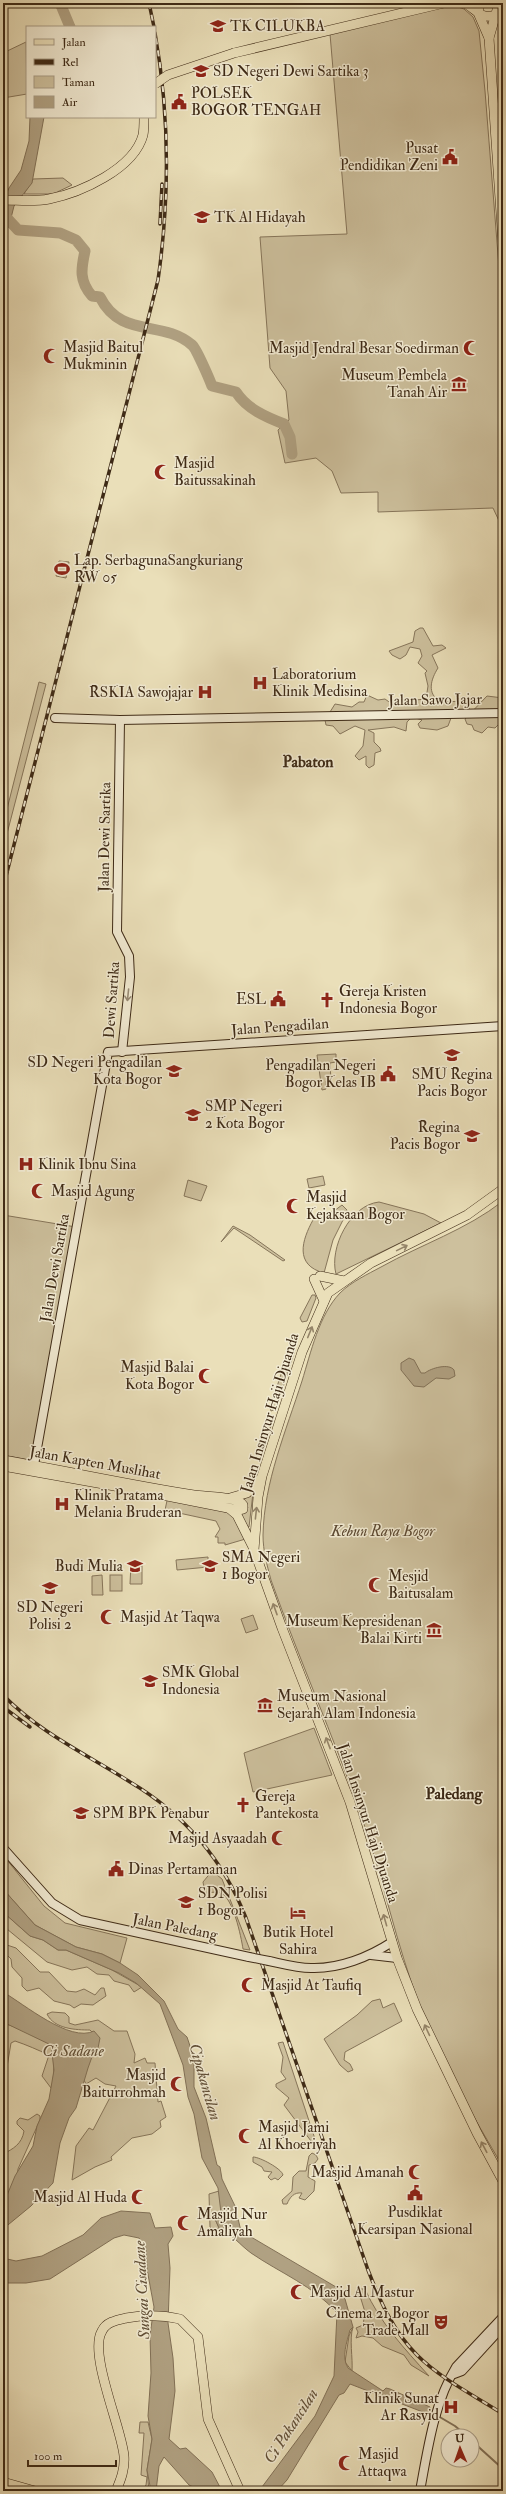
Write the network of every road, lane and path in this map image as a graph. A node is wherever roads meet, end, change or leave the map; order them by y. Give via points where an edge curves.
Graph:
1 (422, 3) edge
2 (444, 3) edge
3 (466, 3) edge
4 (478, 3) edge
5 (499, 3) edge
6 (479, 15) junction
7 (496, 15) junction
8 (325, 28) junction
9 (489, 38) junction
10 (234, 50) junction
11 (156, 77) edge
12 (156, 83) edge
13 (140, 118) edge
14 (144, 118) edge
15 (71, 191) junction
16 (3, 194) edge
17 (34, 197) junction
18 (3, 200) edge
19 (503, 243) edge
20 (503, 713) edge
21 (55, 718) dead end
22 (120, 720) junction
23 (126, 952) joint
24 (503, 1026) edge
25 (108, 1052) joint
26 (122, 1052) junction
27 (503, 1189) edge
28 (344, 1281) junction
29 (324, 1301) junction
30 (3, 1460) edge
31 (34, 1465) junction
32 (3, 1466) edge
33 (262, 1476) junction
34 (227, 1498) junction
35 (230, 1509) junction
36 (254, 1550) junction
37 (3, 1848) edge
38 (392, 1942) junction
39 (370, 1955) junction
40 (397, 1958) junction
41 (503, 2182) edge
42 (503, 2317) edge
43 (503, 2326) edge
44 (454, 2374) junction
45 (3, 2482) edge
46 (35, 2491) edge
47 (116, 2491) edge
48 (240, 2491) edge
49 (420, 2491) edge

1 - 8 main road
2 - 8 main road
3 - 6 main road
4 - 6 main road
5 - 7 main road
6 - 7 main road via 485,18
6 - 9 main road
7 - 9 main road
8 - 10 main road
9 - 19 main road
10 - 11 main road via 194,59
10 - 12 main road, bridge via 175,73
13 - 15 main road via 139,135 127,152 99,176
14 - 15 main road via 142,136 131,155 102,178
15 - 17 main road
16 - 17 main road
17 - 18 main road
20 - 22 street, Jalan Sawo Jajar
21 - 22 street, Jalan Sawo Jajar
22 - 23 street, Jalan Dewi Sartika via 117,932
23 -> 26 street, Dewi Sartika via 129,956 130,977
24 - 26 street, Jalan Pengadilan
25 - 26 street, Jalan Pengadilan
25 - 31 street, Jalan Dewi Sartika
28 -> 27 main road, Jalan Insinyur Haji Djuanda via 371,1263 467,1215
28 - 29 main road, Jalan Insinyur Haji Djuanda via 328,1293
28 - 29 main road via 317,1278
33 -> 29 main road, Jalan Insinyur Haji Djuanda via 302,1352
30 - 31 main road, Jalan Kapten Muslihat
31 - 34 main road, Jalan Kapten Muslihat via 194,1495
32 - 35 main road, Jalan Kapten Muslihat
33 - 34 main road via 247,1493
36 -> 33 main road, Jalan Insinyur Haji Djuanda
34 - 35 main road, Jalan Kapten Muslihat via 239,1501 243,1505 241,1510
35 - 36 main road via 237,1515
38 -> 36 main road, Jalan Insinyur Haji Djuanda via 350,1802
37 - 39 street, Jalan Paledang, bridge via 52,1903 80,1920 249,1957 317,1968
38 - 39 street, Jalan Paledang
38 - 40 main road, Jalan Insinyur Haji Djuanda
39 - 40 street, Jalan Paledang
41 -> 40 main road, Jalan Insinyur Haji Djuanda via 417,2008
42 - 44 street via 456,2367
43 - 44 street via 462,2371
44 - 49 street via 446,2384 438,2405
45 - 46 main road
47 - 48 main road via 124,2471 124,2456 102,2372 100,2334 106,2326 117,2320 147,2316 170,2317 186,2322 198,2337 208,2420

